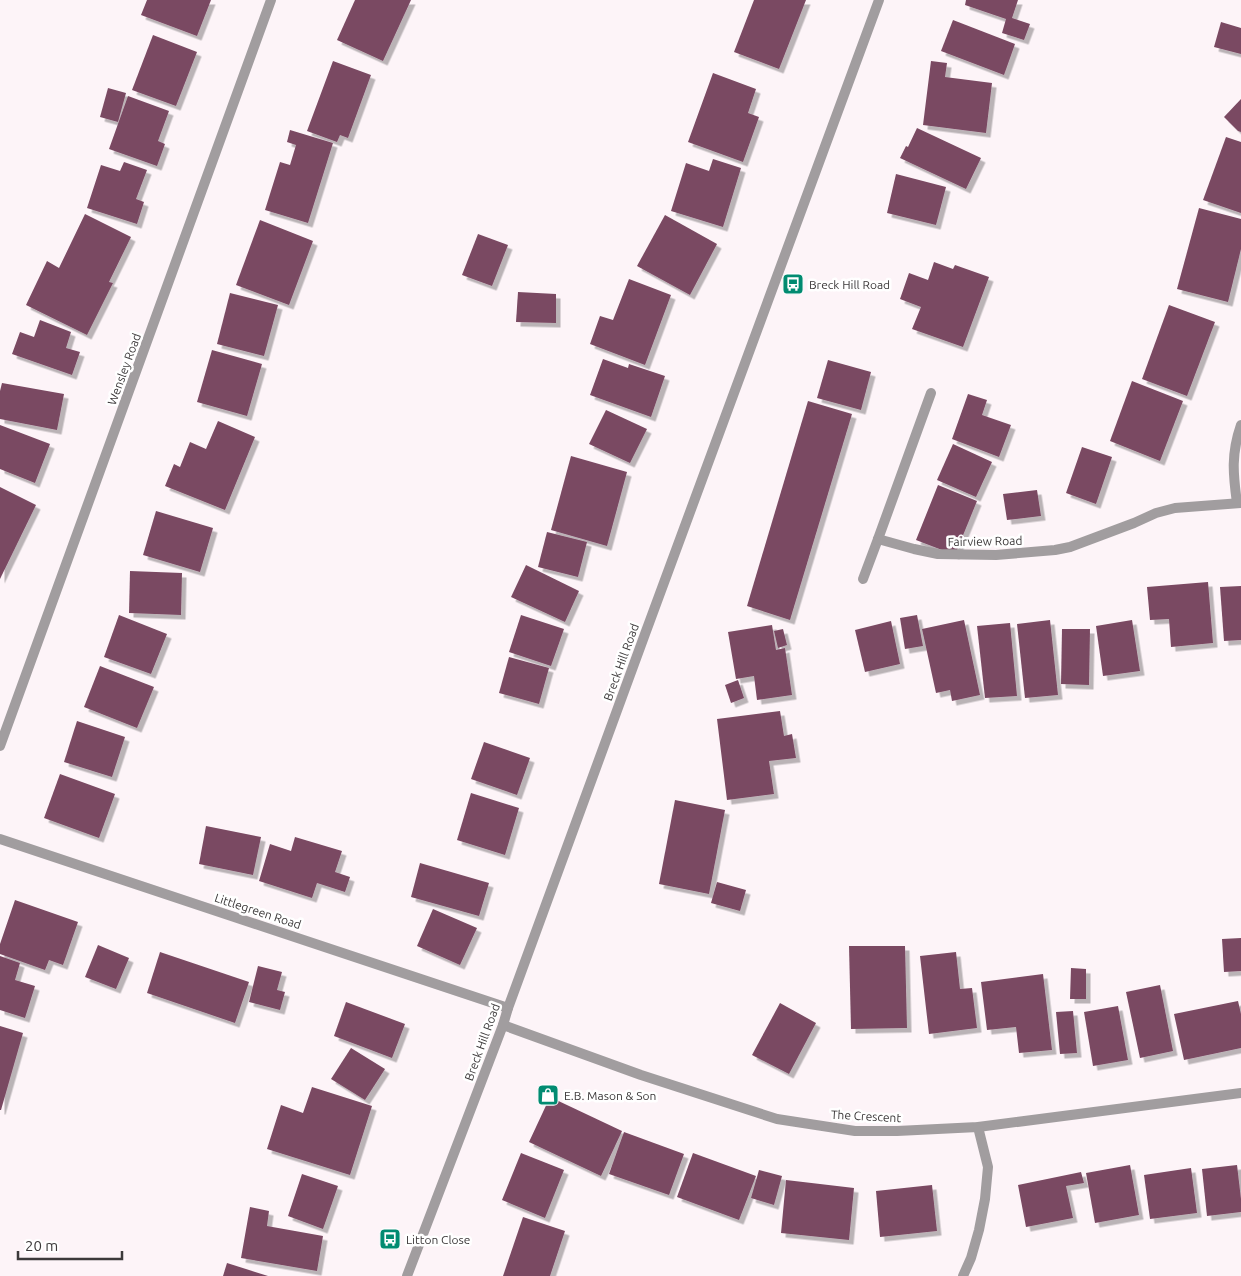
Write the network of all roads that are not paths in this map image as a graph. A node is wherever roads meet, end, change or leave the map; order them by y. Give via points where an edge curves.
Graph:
1 (271, 0) edge
2 (879, 0) edge
3 (931, 393) dead end
4 (1241, 425) edge
5 (1239, 503) edge
6 (878, 539) junction
7 (863, 579) dead end
8 (0, 746) edge
9 (0, 839) edge
10 (508, 1008) junction
11 (503, 1025) junction
12 (1241, 1093) edge
13 (978, 1127) junction
14 (407, 1276) edge
15 (963, 1276) edge

1 - 8 street, Wensley Road
2 - 10 street, Breck Hill Road
3 - 6 street
4 - 5 street via 1233,456
5 - 6 street, Fairview Road via 1174,508 1054,550 996,555 938,554
6 - 7 street
9 - 10 street, Littlegreen Road
10 - 11 street, Breck Hill Road
11 - 13 street, The Crescent via 641,1075 777,1119 855,1131
11 - 14 street, Breck Hill Road
12 - 13 street, The Crescent
13 - 15 street via 988,1167 985,1199 971,1258

